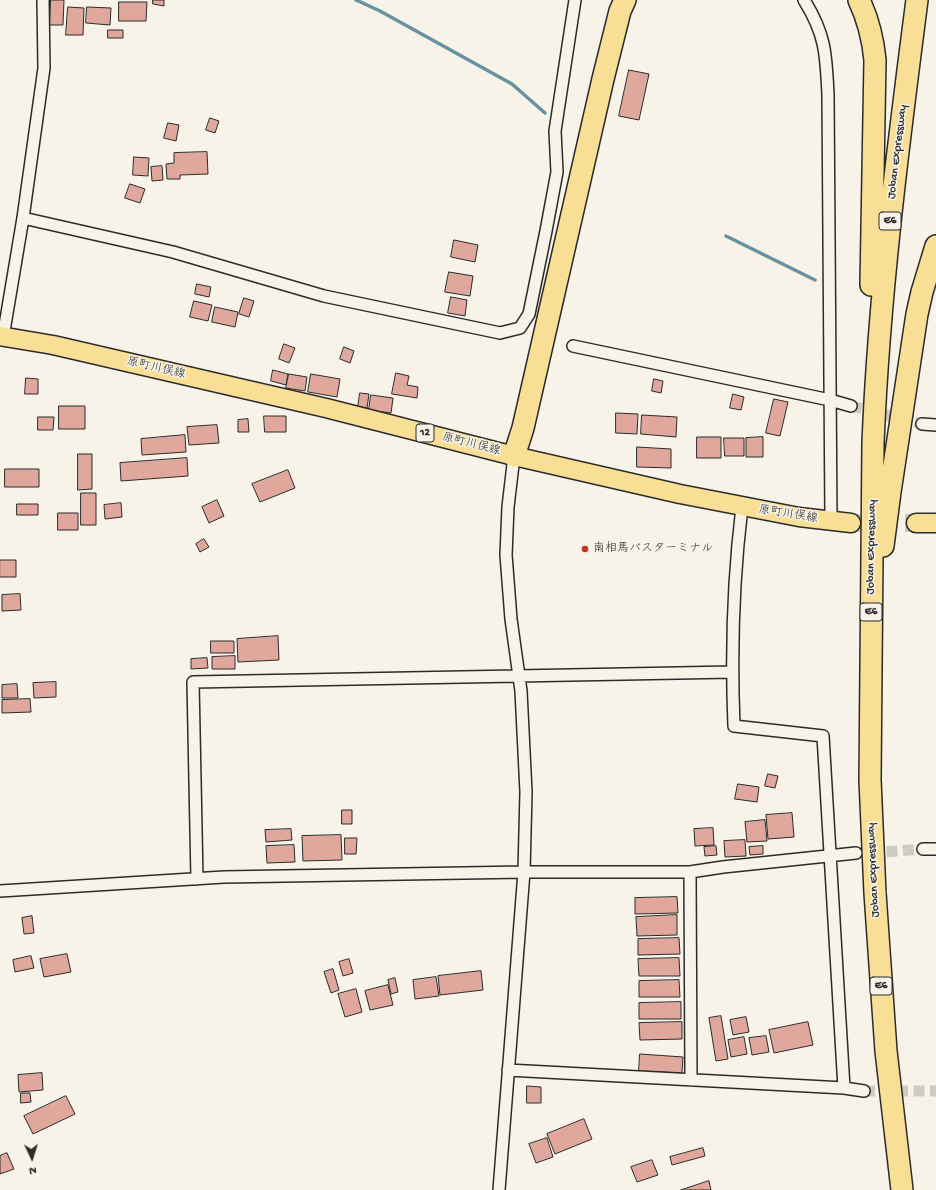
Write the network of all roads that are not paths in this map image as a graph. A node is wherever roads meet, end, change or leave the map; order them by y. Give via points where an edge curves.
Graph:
1 (43, 0) edge
2 (575, 0) edge
3 (609, 0) edge
4 (625, 0) edge
5 (804, 0) edge
6 (859, 0) edge
7 (917, 0) edge
8 (23, 218) junction
9 (936, 246) edge
10 (1, 336) edge
11 (574, 346) dead end
12 (830, 400) junction
13 (851, 406) tunnel mouth
14 (922, 424) tunnel mouth
15 (936, 425) edge
16 (873, 443) junction
17 (514, 456) junction
18 (742, 507) junction
19 (831, 521) junction
20 (851, 523) tunnel mouth
21 (916, 523) tunnel mouth
22 (936, 523) edge
23 (732, 672) junction
24 (519, 677) junction
25 (870, 780) junction
26 (923, 849) tunnel mouth
27 (936, 849) edge
28 (856, 853) tunnel mouth
29 (830, 856) junction
30 (524, 872) junction
31 (690, 872) junction
32 (197, 879) junction
33 (0, 891) edge
34 (508, 1070) junction
35 (691, 1080) junction
36 (844, 1088) junction
37 (864, 1090) tunnel mouth
38 (499, 1190) edge
39 (902, 1190) edge

1 - 8 street via 44,68
2 - 8 street via 555,131 557,172 529,314 520,328 500,333 324,296 173,252
3 - 17 highway via 514,426
4 - 17 highway via 603,79 525,421
5 - 12 street via 823,40 827,61
6 - 16 highway via 872,35 875,60 870,341
7 - 16 highway, Joban Expressway / E6 via 895,171 875,390
8 - 10 street
9 - 25 highway via 917,314 884,539 876,723
10 - 17 main road, 原町川俣線 / 12 via 53,345 326,408
11 - 12 street
12 - 13 street
12 - 19 street
14 - 15 street
16 - 25 highway, Joban Expressway / E6
17 - 18 main road, 原町川俣線 / 12
17 - 24 street via 506,555
18 - 19 main road, 原町川俣線 / 12 via 799,518
18 - 23 street via 736,554
19 - 20 main road, 原町川俣線 / 12
21 - 22 main road
23 - 24 street
23 - 29 street via 734,726 823,736
24 - 30 street via 526,792
24 - 32 street via 193,682
25 - 39 highway, Joban Expressway / E6 via 886,1052
26 - 27 street
28 - 29 street
29 - 31 street
29 - 36 street
30 - 31 street
30 - 32 street
30 - 34 street
31 - 35 street
32 - 33 street
34 - 35 street
34 - 38 street
35 - 36 street
36 - 37 street

